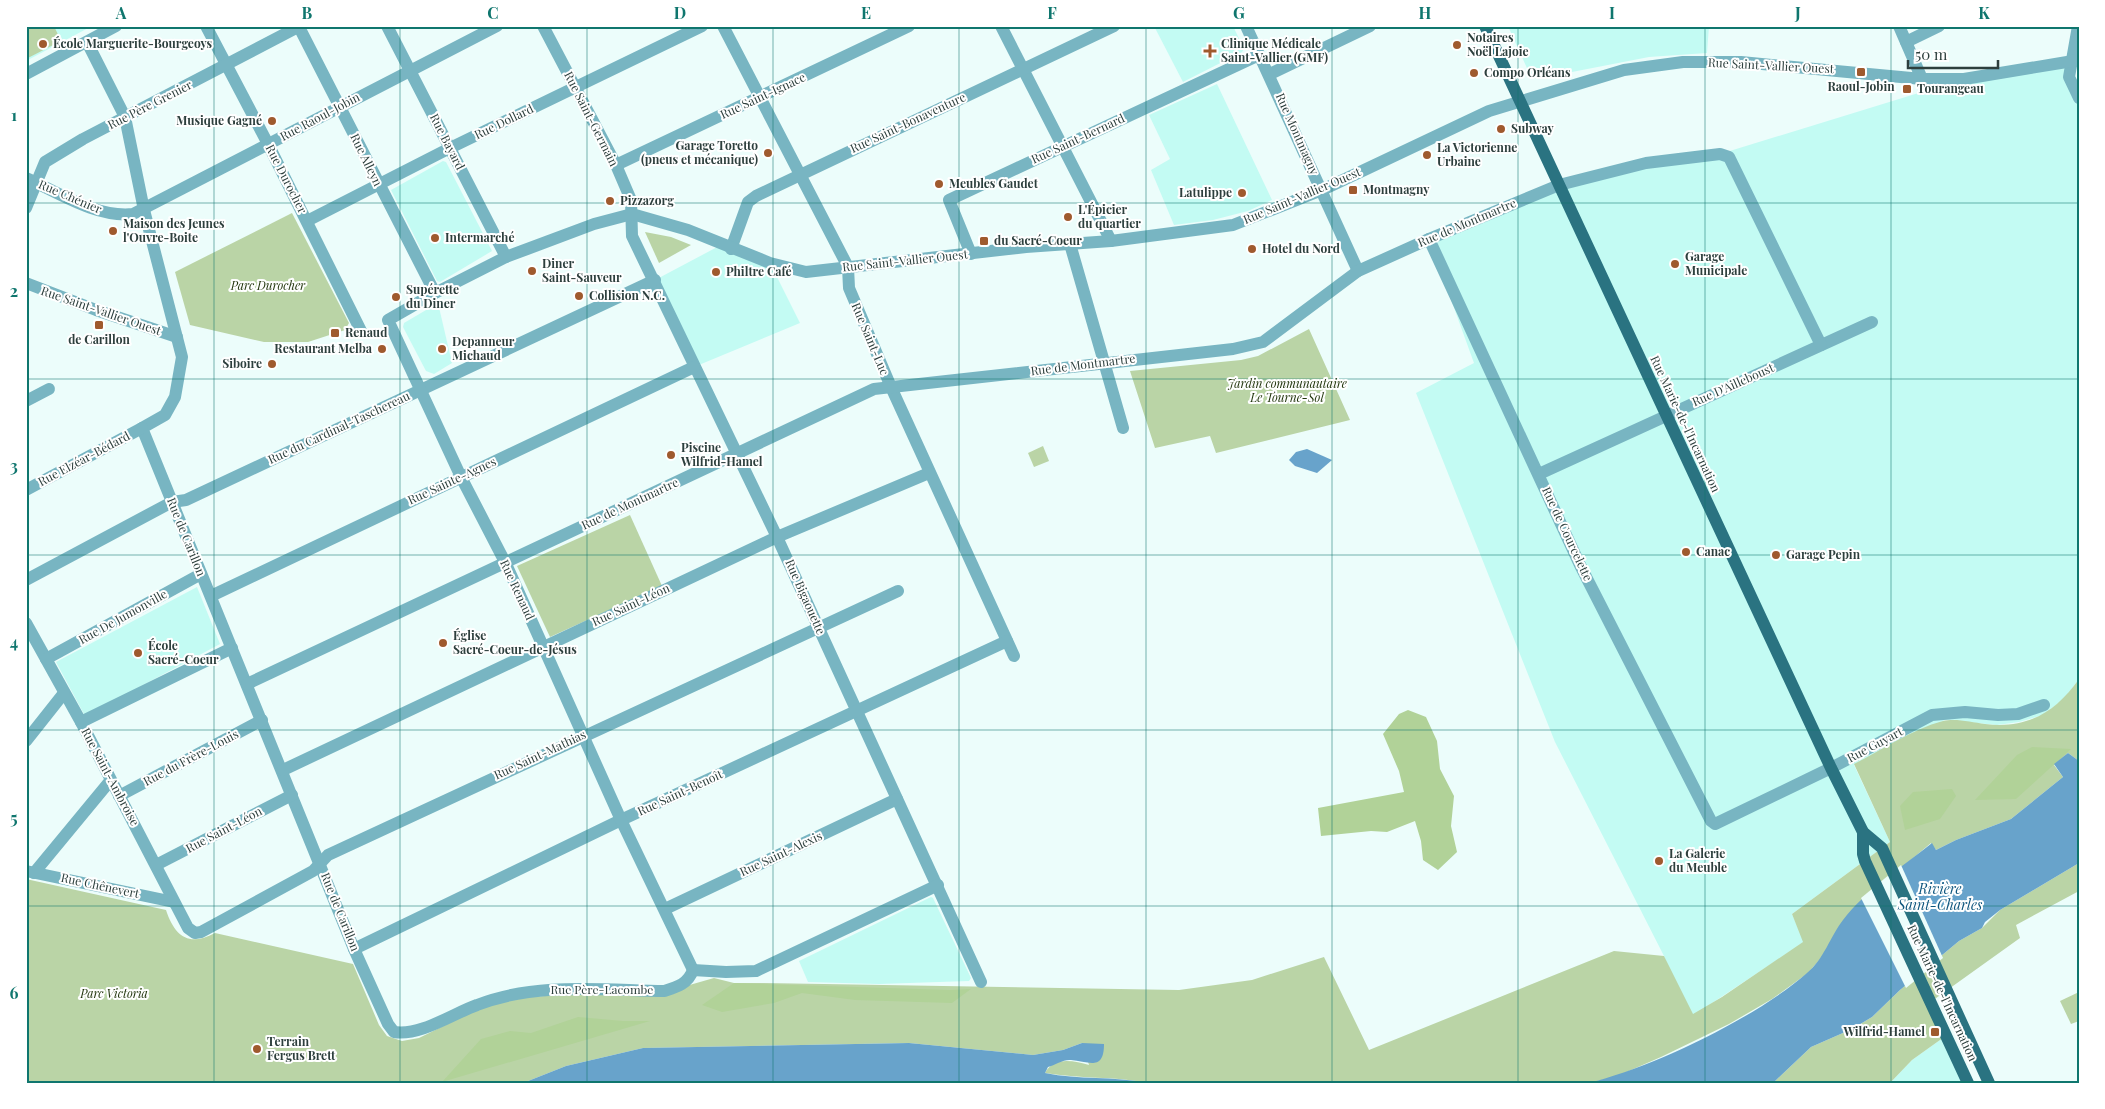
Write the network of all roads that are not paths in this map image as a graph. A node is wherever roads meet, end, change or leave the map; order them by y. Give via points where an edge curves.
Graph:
1 (116, 26) edge
2 (206, 26) edge
3 (387, 26) edge
4 (497, 26) edge
5 (543, 26) edge
6 (702, 26) edge
7 (722, 26) edge
8 (909, 26) edge
9 (1001, 26) edge
10 (1114, 26) edge
11 (1246, 26) edge
12 (1370, 26) edge
13 (1485, 26) edge
14 (1899, 26) edge
15 (1939, 26) edge
16 (2078, 26) edge
17 (299, 27) edge
18 (87, 42) junction
19 (1906, 42) junction
20 (1259, 55) junction
21 (2076, 61) edge
22 (227, 65) junction
23 (1023, 69) junction
24 (409, 70) junction
25 (26, 74) edge
26 (1270, 74) junction
27 (1922, 79) junction
28 (575, 87) junction
29 (760, 98) junction
30 (2079, 98) edge
31 (1521, 101) junction
32 (340, 106) junction
33 (125, 117) junction
34 (268, 144) junction
35 (1062, 147) junction
36 (450, 148) junction
37 (616, 166) junction
38 (800, 174) junction
39 (32, 181) edge
40 (378, 184) junction
41 (1559, 186) junction
42 (1322, 190) junction
43 (26, 208) edge
44 (144, 210) junction
45 (632, 214) junction
46 (307, 221) junction
47 (1428, 239) junction
48 (1111, 241) junction
49 (1070, 244) junction
50 (731, 249) junction
51 (971, 254) junction
52 (506, 258) junction
53 (848, 268) junction
54 (1358, 271) junction
55 (655, 280) junction
56 (26, 284) edge
57 (435, 293) junction
58 (1872, 322) dead end
59 (362, 333) dead end
60 (177, 337) junction
61 (1821, 345) junction
62 (1105, 362) junction
63 (694, 367) junction
64 (891, 387) junction
65 (49, 389) dead end
66 (421, 390) junction
67 (26, 401) edge
68 (1665, 415) junction
69 (142, 428) junction
70 (1123, 428) dead end
71 (737, 453) junction
72 (929, 472) junction
73 (1539, 474) junction
74 (461, 477) junction
75 (26, 490) edge
76 (172, 502) junction
77 (778, 537) junction
78 (506, 564) junction
79 (201, 574) junction
80 (26, 580) edge
81 (898, 590) dead end
82 (211, 596) junction
83 (26, 623) edge
84 (819, 628) junction
85 (1007, 640) junction
86 (544, 647) junction
87 (232, 648) junction
88 (1014, 656) dead end
89 (46, 660) junction
90 (247, 684) junction
91 (64, 694) junction
92 (2044, 705) dead end
93 (856, 711) junction
94 (262, 720) junction
95 (81, 722) junction
96 (583, 735) junction
97 (26, 741) edge
98 (1831, 768) junction
99 (283, 770) junction
100 (110, 781) junction
101 (292, 794) junction
102 (120, 796) junction
103 (897, 799) junction
104 (621, 820) junction
105 (1715, 824) joint
106 (1863, 832) junction
107 (321, 864) junction
108 (156, 865) junction
109 (30, 872) edge
110 (938, 885) junction
111 (174, 902) junction
112 (665, 909) junction
113 (191, 932) joint
114 (354, 949) junction
115 (693, 970) junction
116 (981, 982) dead end
117 (394, 1032) joint
118 (1968, 1083) edge
119 (1989, 1083) edge

1 - 18 street
2 - 22 street, Rue Durocher
3 - 24 street, Rue Bayard
4 - 24 street, Rue Raoul-Jobin
5 - 28 street, Rue Saint-Germain
6 - 28 street, Rue Dollard
7 - 29 street, Rue Saint-Luc
8 - 29 street, Rue Saint-Ignace
9 - 23 street
10 - 23 street, Rue Saint-Bonaventure
11 - 20 street, Rue Montmagny
12 - 26 street
13 - 31 main road, Rue Marie-de-l'Incarnation
14 - 19 street
15 - 19 street
16 - 21 street
17 - 22 street, Rue Père Grenier
17 - 32 street, Rue Alleyn
18 - 25 street
18 - 33 street
19 - 27 street
20 - 26 street, Rue Montmagny
20 - 35 street, Rue Saint-Bernard
21 - 27 street, Rue Saint-Vallier Ouest via 1964,79
21 - 30 street via 2069,76
22 - 33 street, Rue Père Grenier
22 - 34 street, Rue Durocher
23 - 35 street
23 - 38 street, Rue Saint-Bonaventure
24 - 32 street, Rue Raoul-Jobin
24 - 36 street, Rue Bayard
26 - 42 street, Rue Montmagny
27 - 31 street, Rue Saint-Vallier Ouest via 1787,65 1684,62 1624,70
28 - 36 street, Rue Dollard
28 - 37 street, Rue Saint-Germain
29 - 37 street, Rue Saint-Ignace
29 - 38 street, Rue Saint-Luc
31 - 41 main road, Rue Marie-de-l'Incarnation
31 - 42 street, Rue Saint-Vallier Ouest via 1489,111
32 - 34 street, Rue Raoul-Jobin
32 - 40 street, Rue Alleyn
33 - 39 street, Rue Père Grenier via 45,162
33 - 44 street
34 - 44 street, Rue Raoul-Jobin
34 - 46 street, Rue Durocher
35 - 48 street
35 - 51 street, Rue Saint-Bernard via 950,200
36 - 40 street, Rue Dollard
36 - 52 street, Rue Bayard
37 - 45 street, Rue Saint-Germain via 631,200
38 - 50 street, Rue Saint-Bonaventure via 748,202
38 - 53 street, Rue Saint-Luc
39 - 43 street, Rue Père Grenier
39 - 44 street, Rue Chénier via 112,215
40 - 46 street, Rue Dollard
40 - 57 street, Rue Alleyn
41 - 47 street, Rue de Montmartre
41 - 61 street, Rue de Montmartre via 1646,163 1720,154 1728,157
41 - 68 main road, Rue Marie-de-l'Incarnation
42 - 48 street, Rue Saint-Vallier Ouest via 1233,225
42 - 54 street, Rue Montmagny
44 - 60 street
45 - 50 street, Rue Saint-Vallier Ouest via 688,230
45 - 52 street via 594,224
45 - 55 street, Rue Bigaouette via 632,236
46 - 59 street, Rue Durocher
47 - 54 street, Rue de Montmartre
47 - 73 street, Rue de Courcelette
48 - 49 street, Rue Saint-Vallier Ouest
49 - 51 street, Rue Saint-Vallier Ouest
49 - 62 street
50 - 53 street, Rue Saint-Vallier Ouest via 806,272
51 - 53 street, Rue Saint-Vallier Ouest
52 - 57 street
53 - 64 street, Rue Saint-Luc via 849,288
54 - 62 street, Rue de Montmartre via 1263,342 1233,349
55 - 63 street, Rue Bigaouette
55 - 66 street, Rue du Cardinal-Taschereau
56 - 60 street, Rue Saint-Vallier Ouest
57 - 66 street, Rue Renaud via 388,320
58 - 61 street, Rue D'Ailleboust
60 - 69 street via 182,357 175,397 165,415
61 - 68 street, Rue D'Ailleboust
62 - 64 street, Rue de Montmartre
62 - 70 street
63 - 71 street, Rue Bigaouette
63 - 74 street, Rue Sainte-Agnes
64 - 71 street, Rue de Montmartre via 874,390
64 - 72 street, Rue Saint-Luc
65 - 67 street
66 - 74 street, Rue Renaud
66 - 76 street, Rue du Cardinal-Taschereau via 186,500
68 - 73 street, Rue D'Ailleboust
68 - 98 main road, Rue Marie-de-l'Incarnation
69 - 75 street, Rue Elzéar-Bédard
69 - 76 street, Rue de Carillon
71 - 77 street, Rue Bigaouette
71 - 78 street, Rue de Montmartre
72 - 77 street, Rue Saint-Léon
72 - 85 street, Rue Saint-Luc
73 - 105 street, Rue de Courcelette via 1580,565 1706,813
74 - 78 street, Rue Renaud
74 - 82 street, Rue Sainte-Agnes
76 - 79 street, Rue de Carillon
76 - 80 street, Rue du Cardinal-Taschereau
77 - 84 street, Rue Bigaouette
77 - 86 street, Rue Saint-Léon
78 - 86 street, Rue Renaud
78 - 90 street, Rue de Montmartre
79 - 82 street, Rue de Carillon
79 - 89 street, Rue De Jumonville
81 - 84 street, Rue Saint-Mathias
82 - 87 street, Rue de Carillon
83 - 89 street, Rue Saint-Ambroise
84 - 93 street, Rue Bigaouette
84 - 96 street, Rue Saint-Mathias
85 - 88 street, Rue Saint-Luc
85 - 93 street, Rue Saint-Benoît
86 - 96 street, Rue Renaud
86 - 99 street, Rue Saint-Léon
87 - 90 street, Rue de Carillon
87 - 95 street
89 - 91 street, Rue Saint-Ambroise
90 - 94 street, Rue de Carillon
91 - 95 street, Rue Saint-Ambroise
91 - 97 street
92 - 98 street, Rue Guyart via 2018,714 1950,706
93 - 103 street, Rue Bigaouette
93 - 104 street, Rue Saint-Benoît
94 - 99 street, Rue de Carillon
94 - 102 street, Rue du Frère-Louis
95 - 100 street, Rue Saint-Ambroise
96 - 104 street, Rue Renaud
96 - 107 street, Rue Saint-Mathias via 328,855
98 - 105 street, Rue Guyart
98 - 106 main road, Rue Marie-de-l'Incarnation
99 - 101 street, Rue de Carillon
100 - 102 street, Rue Saint-Ambroise
100 - 109 street
101 - 107 street, Rue de Carillon
101 - 108 street, Rue Saint-Léon
102 - 108 street, Rue Saint-Ambroise
103 - 110 street, Rue Bigaouette
103 - 112 street, Rue Saint-Alexis
104 - 112 street, Rue Renaud
104 - 114 street, Rue Saint-Benoît
106 - 118 main road, Rue Marie-de-l'Incarnation via 1862,854
106 - 119 main road, Rue Marie-de-l'Incarnation via 1882,848
107 - 113 street, Rue Saint-Mathias via 202,932
107 - 114 street, Rue de Carillon
108 - 111 street, Rue Saint-Ambroise
109 - 111 street, Rue Chênevert
110 - 115 street via 756,970
110 - 116 street, Rue Bigaouette
111 - 113 street, Rue Saint-Ambroise
112 - 115 street, Rue Renaud
114 - 117 street, Rue de Carillon
115 - 117 street, Rue Père-Lacombe via 691,977 681,986 664,991 546,989 512,994 478,1004 414,1032

